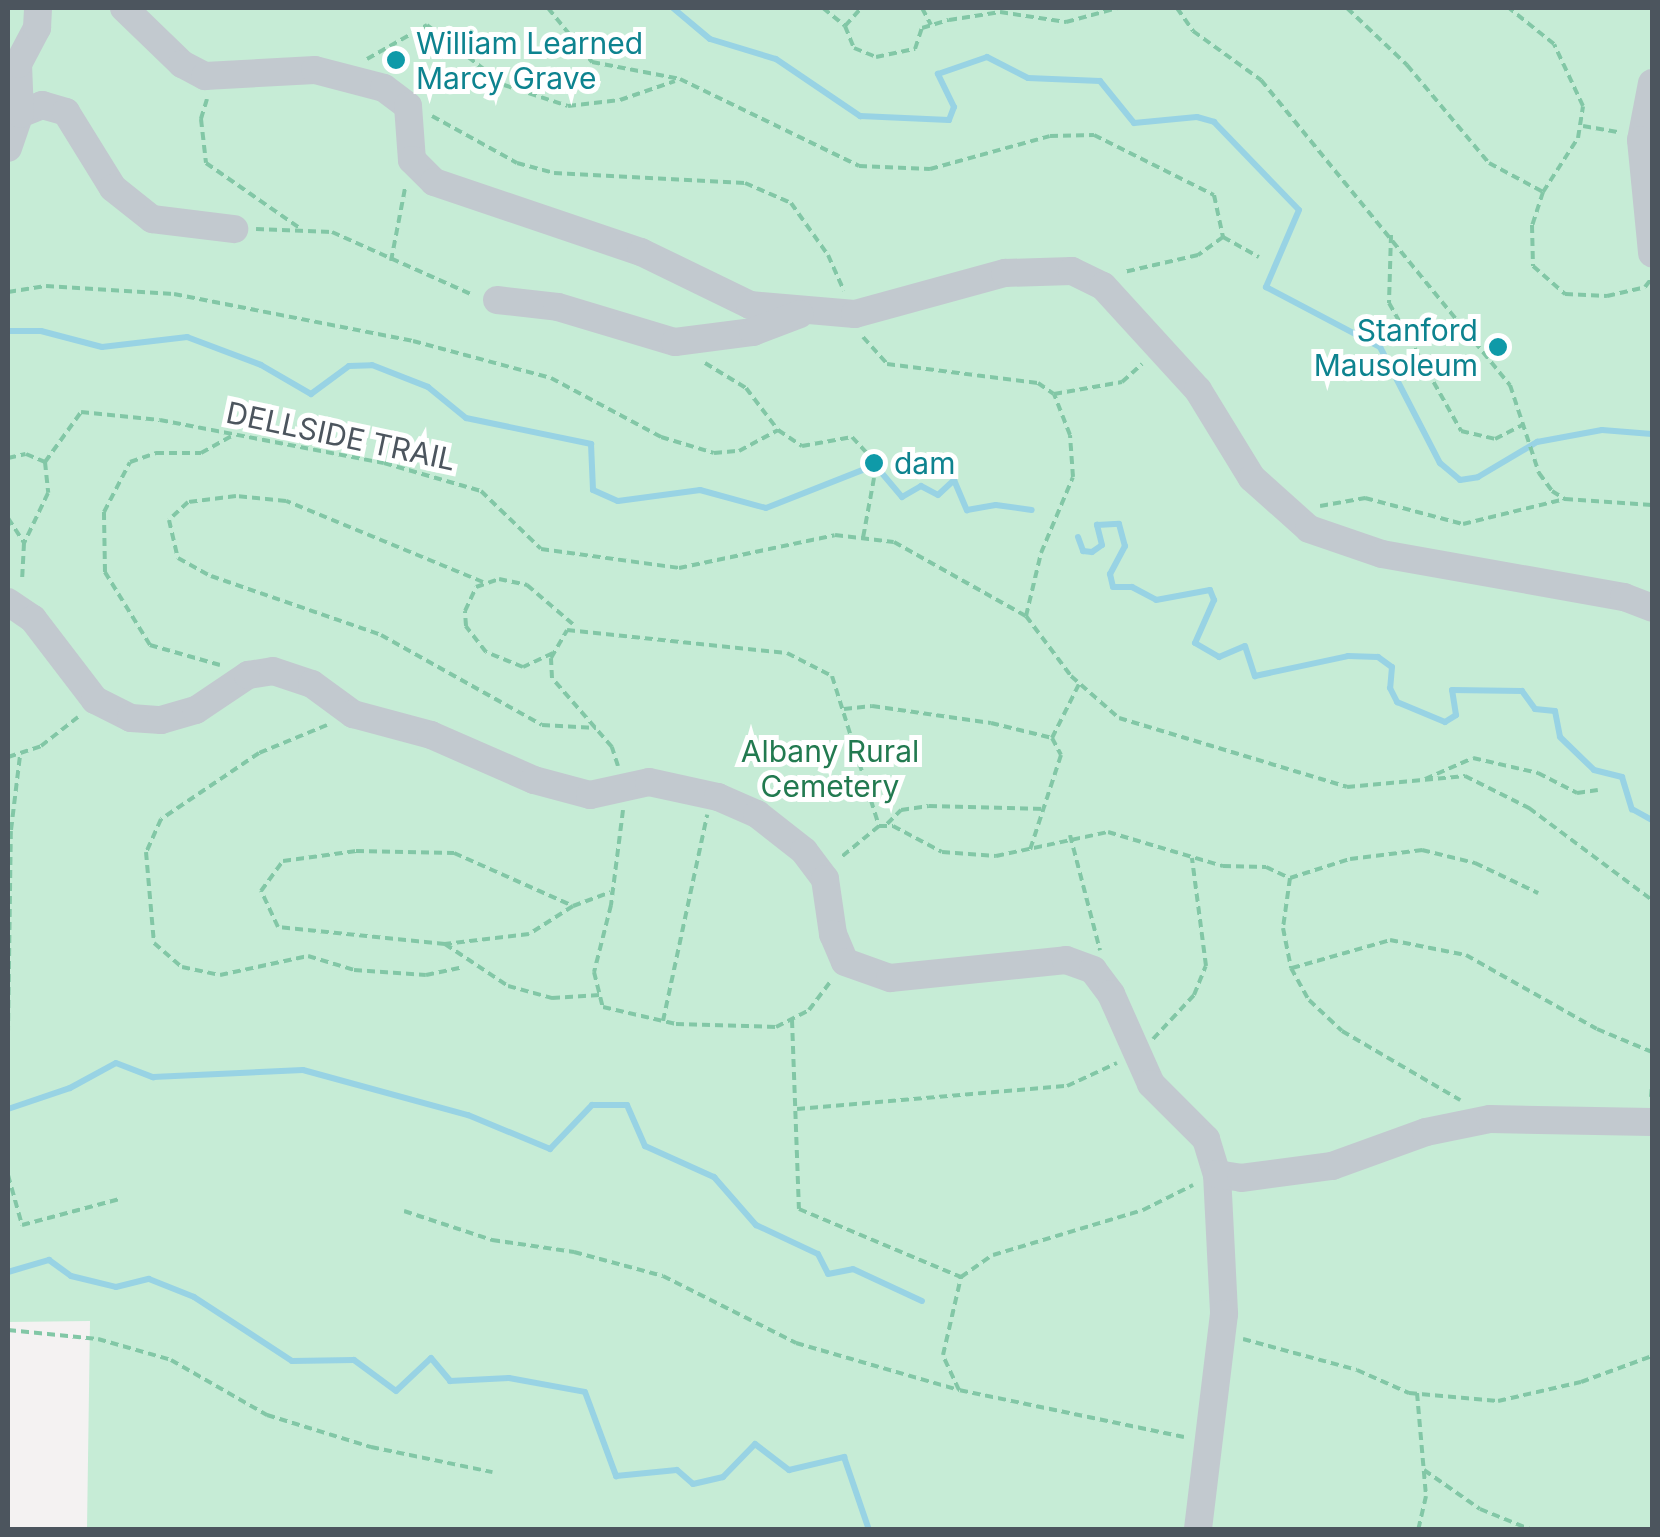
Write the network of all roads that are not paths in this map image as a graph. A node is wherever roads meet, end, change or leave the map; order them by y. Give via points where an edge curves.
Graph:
1 (38, 8) edge
2 (124, 8) edge
3 (1652, 83) edge
4 (20, 114) junction
5 (8, 148) edge
6 (234, 229) road end
7 (1652, 253) edge
8 (497, 300) road end
9 (801, 314) junction
10 (14, 606) edge
11 (1652, 608) edge
12 (1652, 1122) edge
13 (1217, 1174) junction
14 (1198, 1530) edge

1 - 4 lane via 37,28 18,64
2 - 9 lane via 182,64 214,76 315,70 349,76 405,103 410,151 423,175 464,197 641,252 750,306
3 - 7 lane via 1641,140
4 - 5 lane
4 - 6 lane via 42,105 66,112 113,188 152,220
8 - 9 lane via 558,307 676,342 753,332
9 - 11 lane via 854,314 1024,271 1072,271 1103,286 1198,390 1252,478 1300,522 1365,550 1624,596
10 - 13 lane via 95,700 132,718 161,720 196,710 253,674 291,674 353,714 431,735 534,780 590,796 649,782 757,814 804,850 821,873 845,962 890,978 1066,960 1093,970 1151,1084 1206,1140
12 - 13 lane via 1490,1119 1426,1132 1332,1166 1242,1178
13 - 14 lane via 1222,1333

